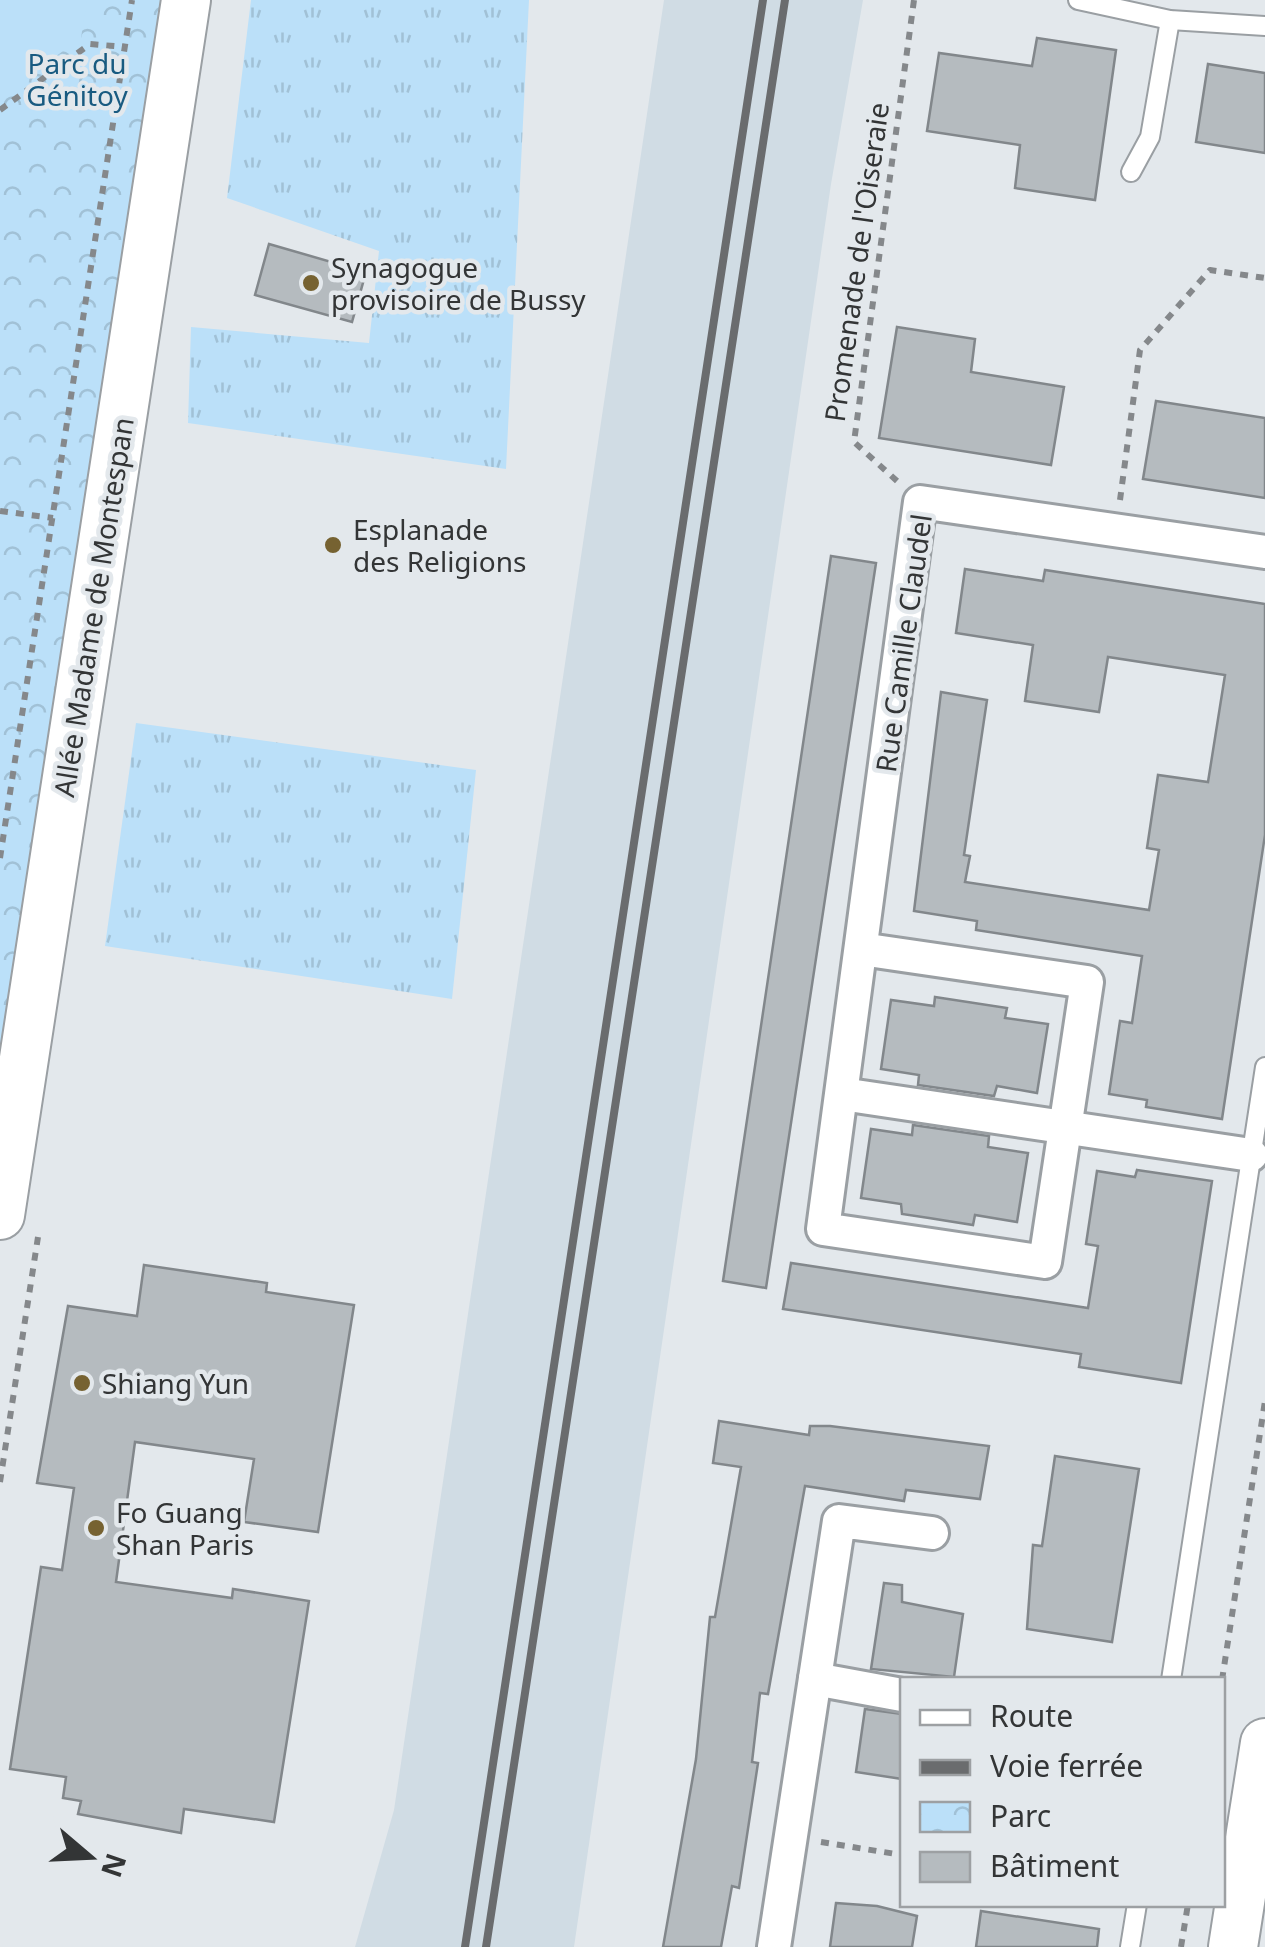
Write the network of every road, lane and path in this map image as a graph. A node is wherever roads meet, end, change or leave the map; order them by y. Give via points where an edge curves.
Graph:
1 (132, 0) edge
2 (186, 0) edge
3 (914, 0) edge
4 (1078, 0) edge
5 (1170, 20) junction
6 (1265, 26) edge
7 (125, 47) junction
8 (0, 110) edge
9 (1132, 172) dead end
10 (1265, 278) edge
11 (920, 502) junction
12 (0, 511) edge
13 (54, 518) junction
14 (1116, 528) junction
15 (1265, 552) edge
16 (0, 858) edge
17 (861, 949) junction
18 (1265, 1067) edge
19 (842, 1094) junction
20 (1065, 1128) junction
21 (1252, 1156) junction
22 (0, 1215) edge
23 (1265, 1401) edge
24 (932, 1533) dead end
25 (1171, 1677) edge
26 (1222, 1677) edge
27 (815, 1680) junction
28 (900, 1695) edge
29 (1265, 1743) edge
30 (790, 1838) junction
31 (900, 1855) edge
32 (1137, 1907) edge
33 (1188, 1907) edge
34 (774, 1947) edge
35 (1130, 1947) edge
36 (1181, 1947) edge
37 (1234, 1947) edge

1 - 7 path
2 - 22 street, Allée Madame de Montespan
3 - 11 path, Promenade de l'Oiseraie via 854,442
4 - 5 lane
5 - 6 lane
5 - 9 lane via 1150,137
7 - 8 path via 90,44
7 - 13 path
10 - 14 path via 1210,270 1140,350
11 - 14 street, Rue Camille Claudel
11 - 17 street, Rue Camille Claudel
12 - 13 path
13 - 16 path
14 - 15 street, Rue Camille Claudel
17 - 19 street, Rue Camille Claudel
17 - 20 street, Rue Camille Claudel via 1087,982
18 - 21 lane
19 - 20 street
19 - 20 street, Rue Camille Claudel via 823,1229 934,1246 1045,1262
20 - 21 street
21 - 25 lane
23 - 26 path
24 - 27 street via 840,1520
27 - 28 street
27 - 30 street
29 - 37 street
30 - 31 path
30 - 34 street
32 - 35 lane
33 - 36 path

